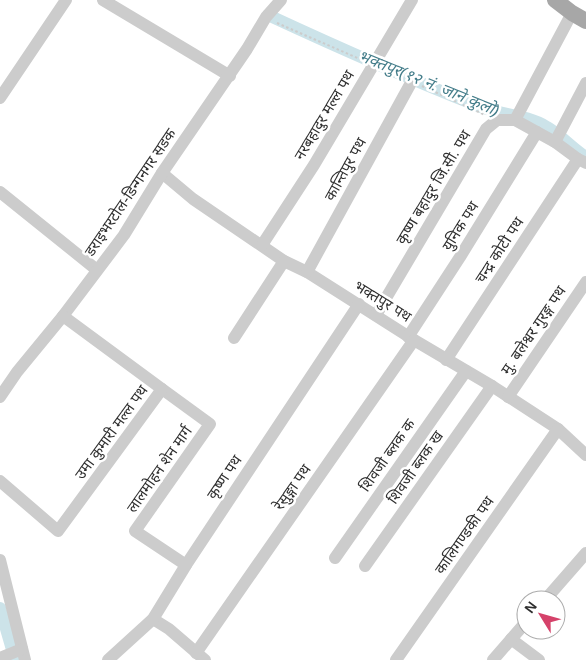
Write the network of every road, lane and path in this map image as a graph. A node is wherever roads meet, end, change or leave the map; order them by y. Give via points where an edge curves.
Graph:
1 (66, 0) edge
2 (103, 0) edge
3 (281, 0) edge
4 (412, 0) edge
5 (555, 0) edge
6 (579, 17) edge
7 (230, 76) junction
8 (412, 81) dead end
9 (586, 83) edge
10 (0, 98) edge
11 (516, 117) junction
12 (537, 132) junction
13 (557, 138) junction
14 (582, 161) edge
15 (162, 173) junction
16 (0, 192) edge
17 (262, 245) junction
18 (284, 261) junction
19 (97, 270) junction
20 (307, 272) junction
21 (586, 282) edge
22 (358, 304) junction
23 (376, 315) junction
24 (63, 316) junction
25 (234, 338) dead end
26 (411, 338) junction
27 (446, 360) junction
28 (466, 371) junction
29 (492, 386) junction
30 (162, 389) junction
31 (508, 397) junction
32 (0, 398) edge
33 (558, 429) junction
34 (586, 455) edge
35 (0, 481) edge
36 (586, 553) edge
37 (336, 558) dead end
38 (0, 560) edge
39 (186, 565) junction
40 (365, 566) dead end
41 (3, 584) edge
42 (554, 590) edge
43 (153, 619) junction
44 (516, 633) edge
45 (511, 639) junction
46 (14, 655) edge
47 (200, 656) edge
48 (108, 660) edge
49 (396, 660) edge
50 (493, 660) edge
51 (539, 660) edge

1 - 10 street
2 - 7 street
3 - 7 street, डराइभरटोल-डिन्गनगर सडक
4 - 17 street, नरबहादुर मल्ल पथ via 314,165
5 - 6 main road
6 - 11 street
7 - 15 street, डराइभरटोल-डिन्गनगर सडक
8 - 20 street, कान्तिपुर पथ
9 - 13 street
11 - 12 street
11 - 23 street, कृष्ण बहादुर जि.सी. पथ via 497,120 486,129
12 - 13 street
12 - 26 street, युनिक पथ
13 - 14 street
14 - 27 street, चन्द्र कोटी पथ
15 - 17 street, भक्तपुर पथ via 193,200
15 - 19 street, डराइभरटोल-डिन्गनगर सडक via 124,235
16 - 19 street
17 - 18 street, भक्तपुर पथ
18 - 20 street, भक्तपुर पथ
18 - 25 street
19 - 24 street, डराइभरटोल-डिन्गनगर सडक
20 - 22 street, भक्तपुर पथ
21 - 31 street, मु. बलेश्वर गुरङ्ग पथ
22 - 23 street, भक्तपुर पथ
22 - 39 street, कृष्ण पथ
23 - 26 street, भक्तपुर पथ
24 - 30 street, उमा कुमारी मल्ल पथ
24 - 32 street, डराइभरटोल-डिन्गनगर सडक
26 - 27 street, भक्तपुर पथ
26 - 47 street, रेसुङ्गा पथ
27 - 28 street, भक्तपुर पथ
28 - 29 street, भक्तपुर पथ
28 - 37 street, शिवजी ब्लक क
29 - 31 street, भक्तपुर पथ
29 - 40 street, शिवजी ब्लक ख
30 - 35 street, उमा कुमारी मल्ल पथ via 58,531
30 - 39 street, लालमोहन शेन मार्ग via 210,424 135,531
31 - 33 street, भक्तपुर पथ
33 - 34 street, भक्तपुर पथ
33 - 49 street, कालिगण्डकी पथ
36 - 42 street
38 - 41 street
39 - 43 street, कृष्ण पथ
41 - 46 street
43 - 47 street
43 - 48 street, कृष्ण पथ
44 - 45 street
45 - 50 street
45 - 51 street

